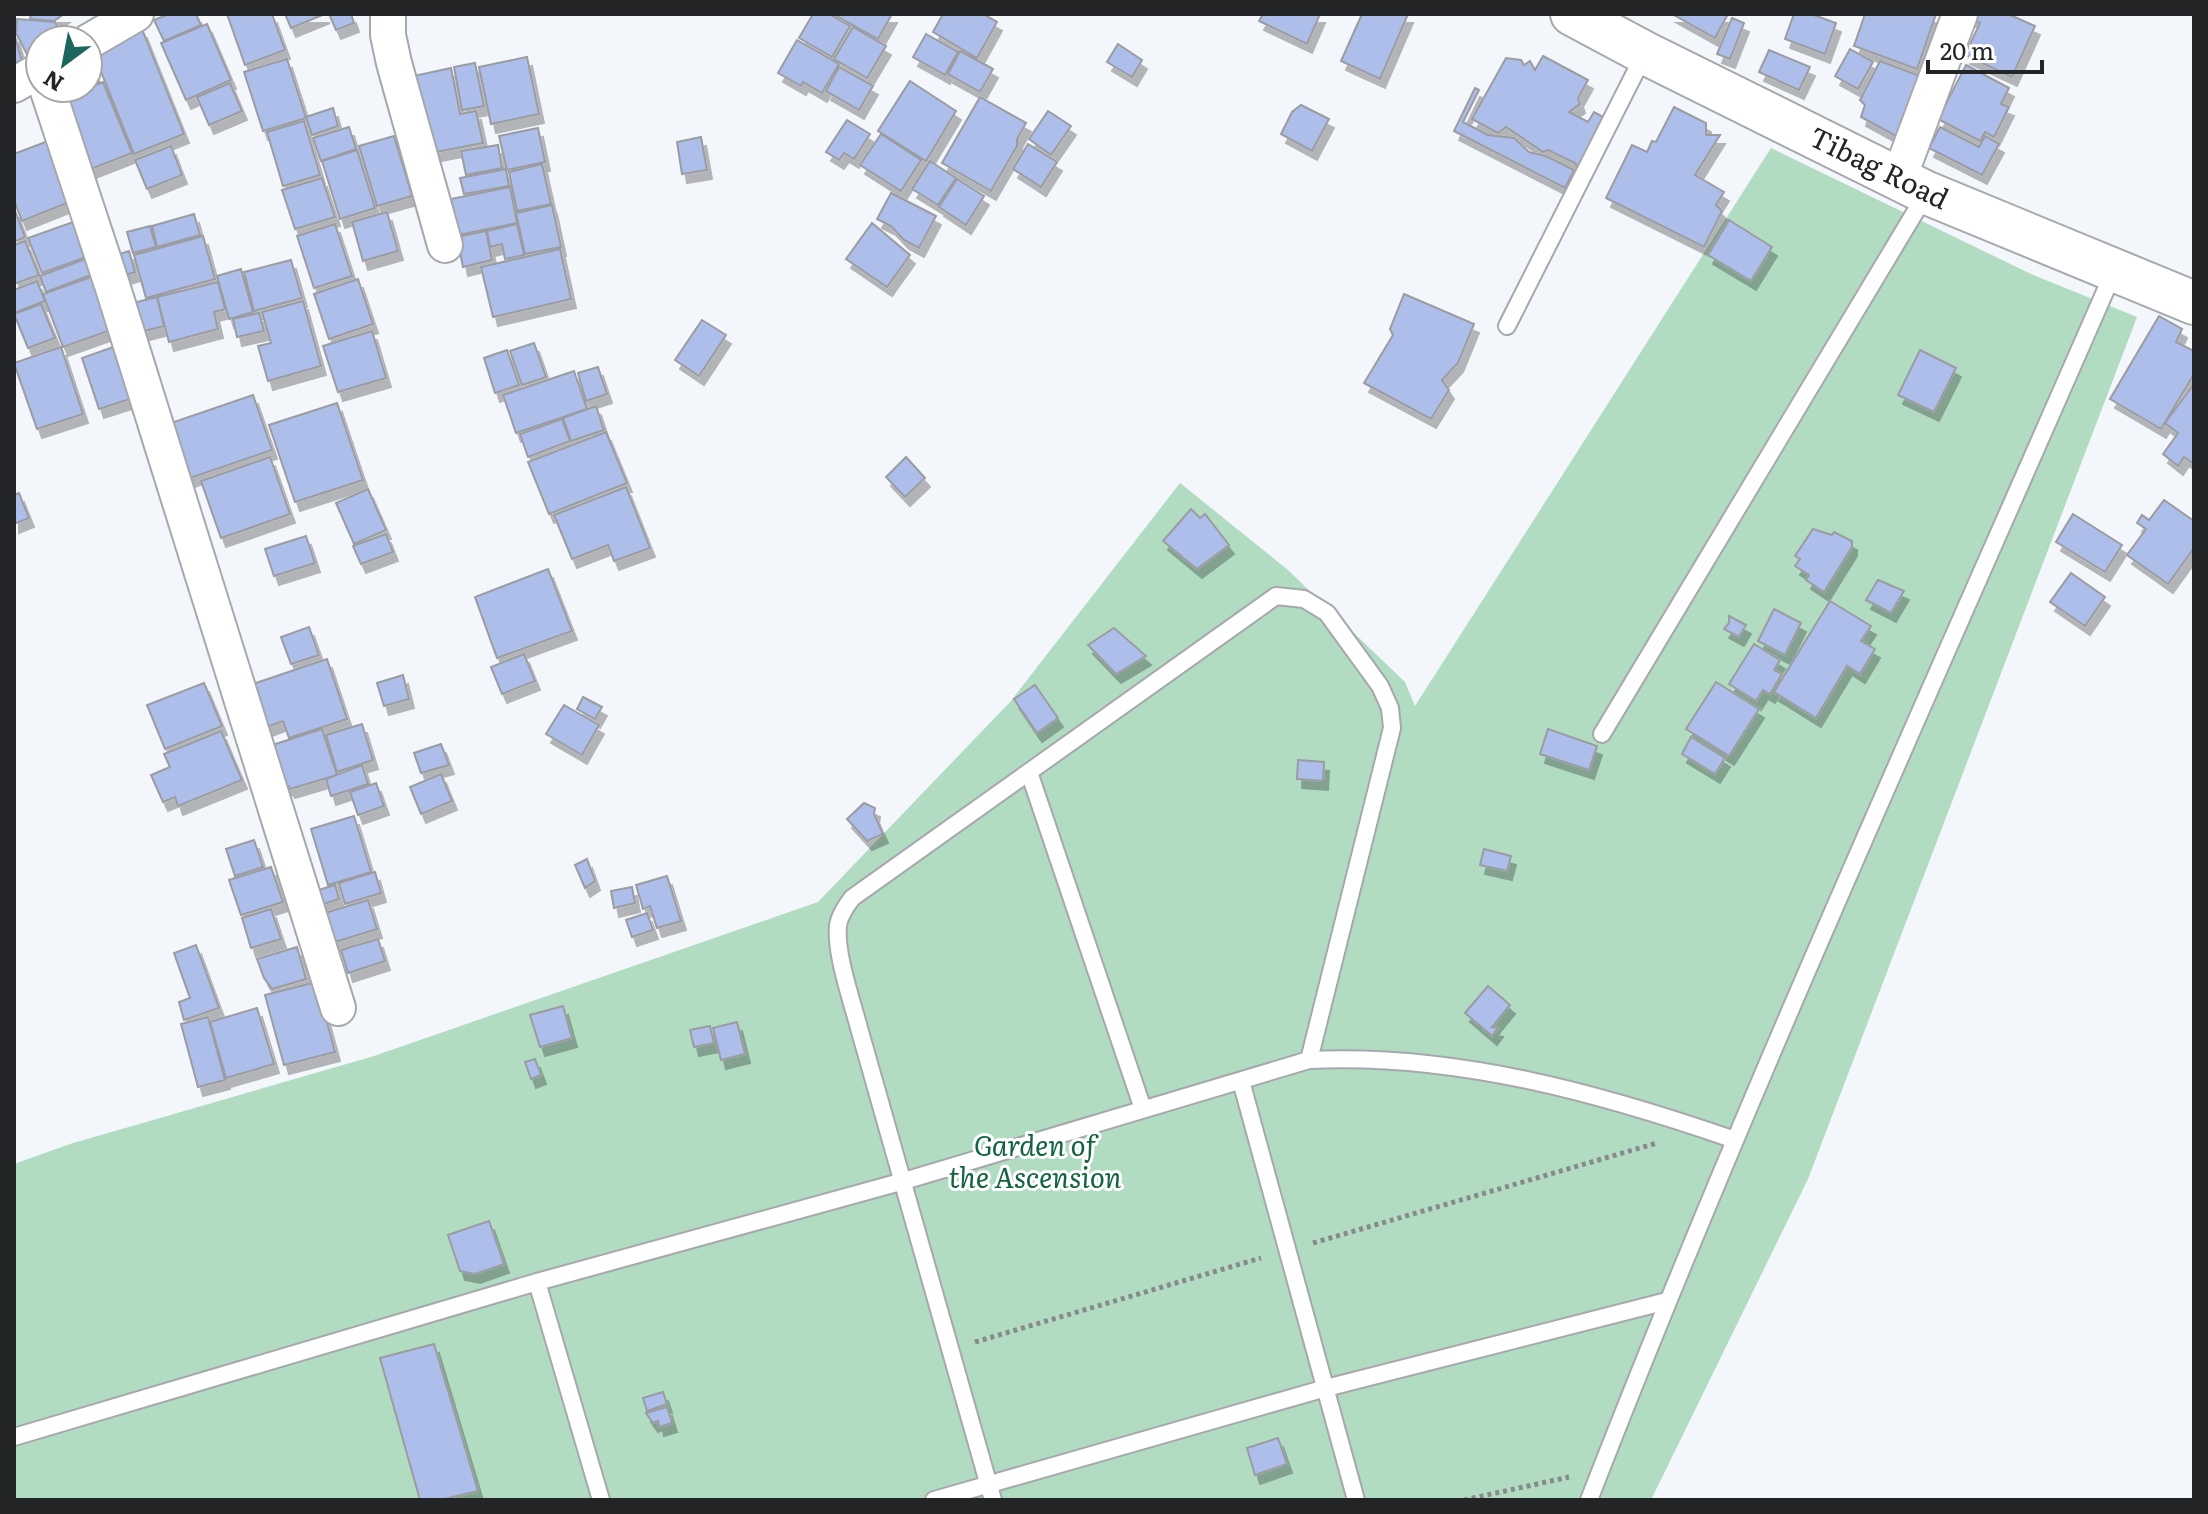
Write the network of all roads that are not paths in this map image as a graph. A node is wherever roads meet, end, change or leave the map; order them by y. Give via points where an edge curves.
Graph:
1 (136, 14) edge
2 (388, 14) edge
3 (1572, 14) edge
4 (1960, 14) edge
5 (104, 33) edge
6 (1645, 53) junction
7 (52, 104) edge
8 (1913, 185) junction
9 (445, 245) dead end
10 (2114, 270) junction
11 (2194, 303) edge
12 (1507, 326) dead end
13 (1602, 734) dead end
14 (1029, 772) junction
15 (338, 1008) dead end
16 (1309, 1060) junction
17 (1241, 1081) junction
18 (1143, 1109) junction
19 (1735, 1140) junction
20 (904, 1181) junction
21 (537, 1282) junction
22 (1667, 1301) junction
23 (1326, 1388) junction
24 (14, 1437) edge
25 (991, 1493) edge
26 (601, 1500) edge
27 (934, 1500) edge
28 (1356, 1500) edge
29 (1589, 1500) edge

1 - 5 street
2 - 9 street via 394,63
3 - 6 street, Tibag Road
4 - 8 street
6 - 8 street, Tibag Road
6 - 12 lane
7 - 15 street
8 - 10 street, Tibag Road
8 - 13 lane
10 - 11 street, Tibag Road
10 - 19 lane
14 - 16 lane via 1276,596 1304,599 1327,613 1380,686 1392,728
14 - 18 lane
14 - 20 lane via 852,898 841,915 842,961
16 - 17 lane
16 - 19 lane via 1362,1057 1474,1071 1602,1097
17 - 18 lane
17 - 23 lane
18 - 20 lane
19 - 22 lane
20 - 21 lane
20 - 25 lane
21 - 24 lane
21 - 26 lane
22 - 23 lane
22 - 29 lane
23 - 25 lane
23 - 28 lane
25 - 27 lane

